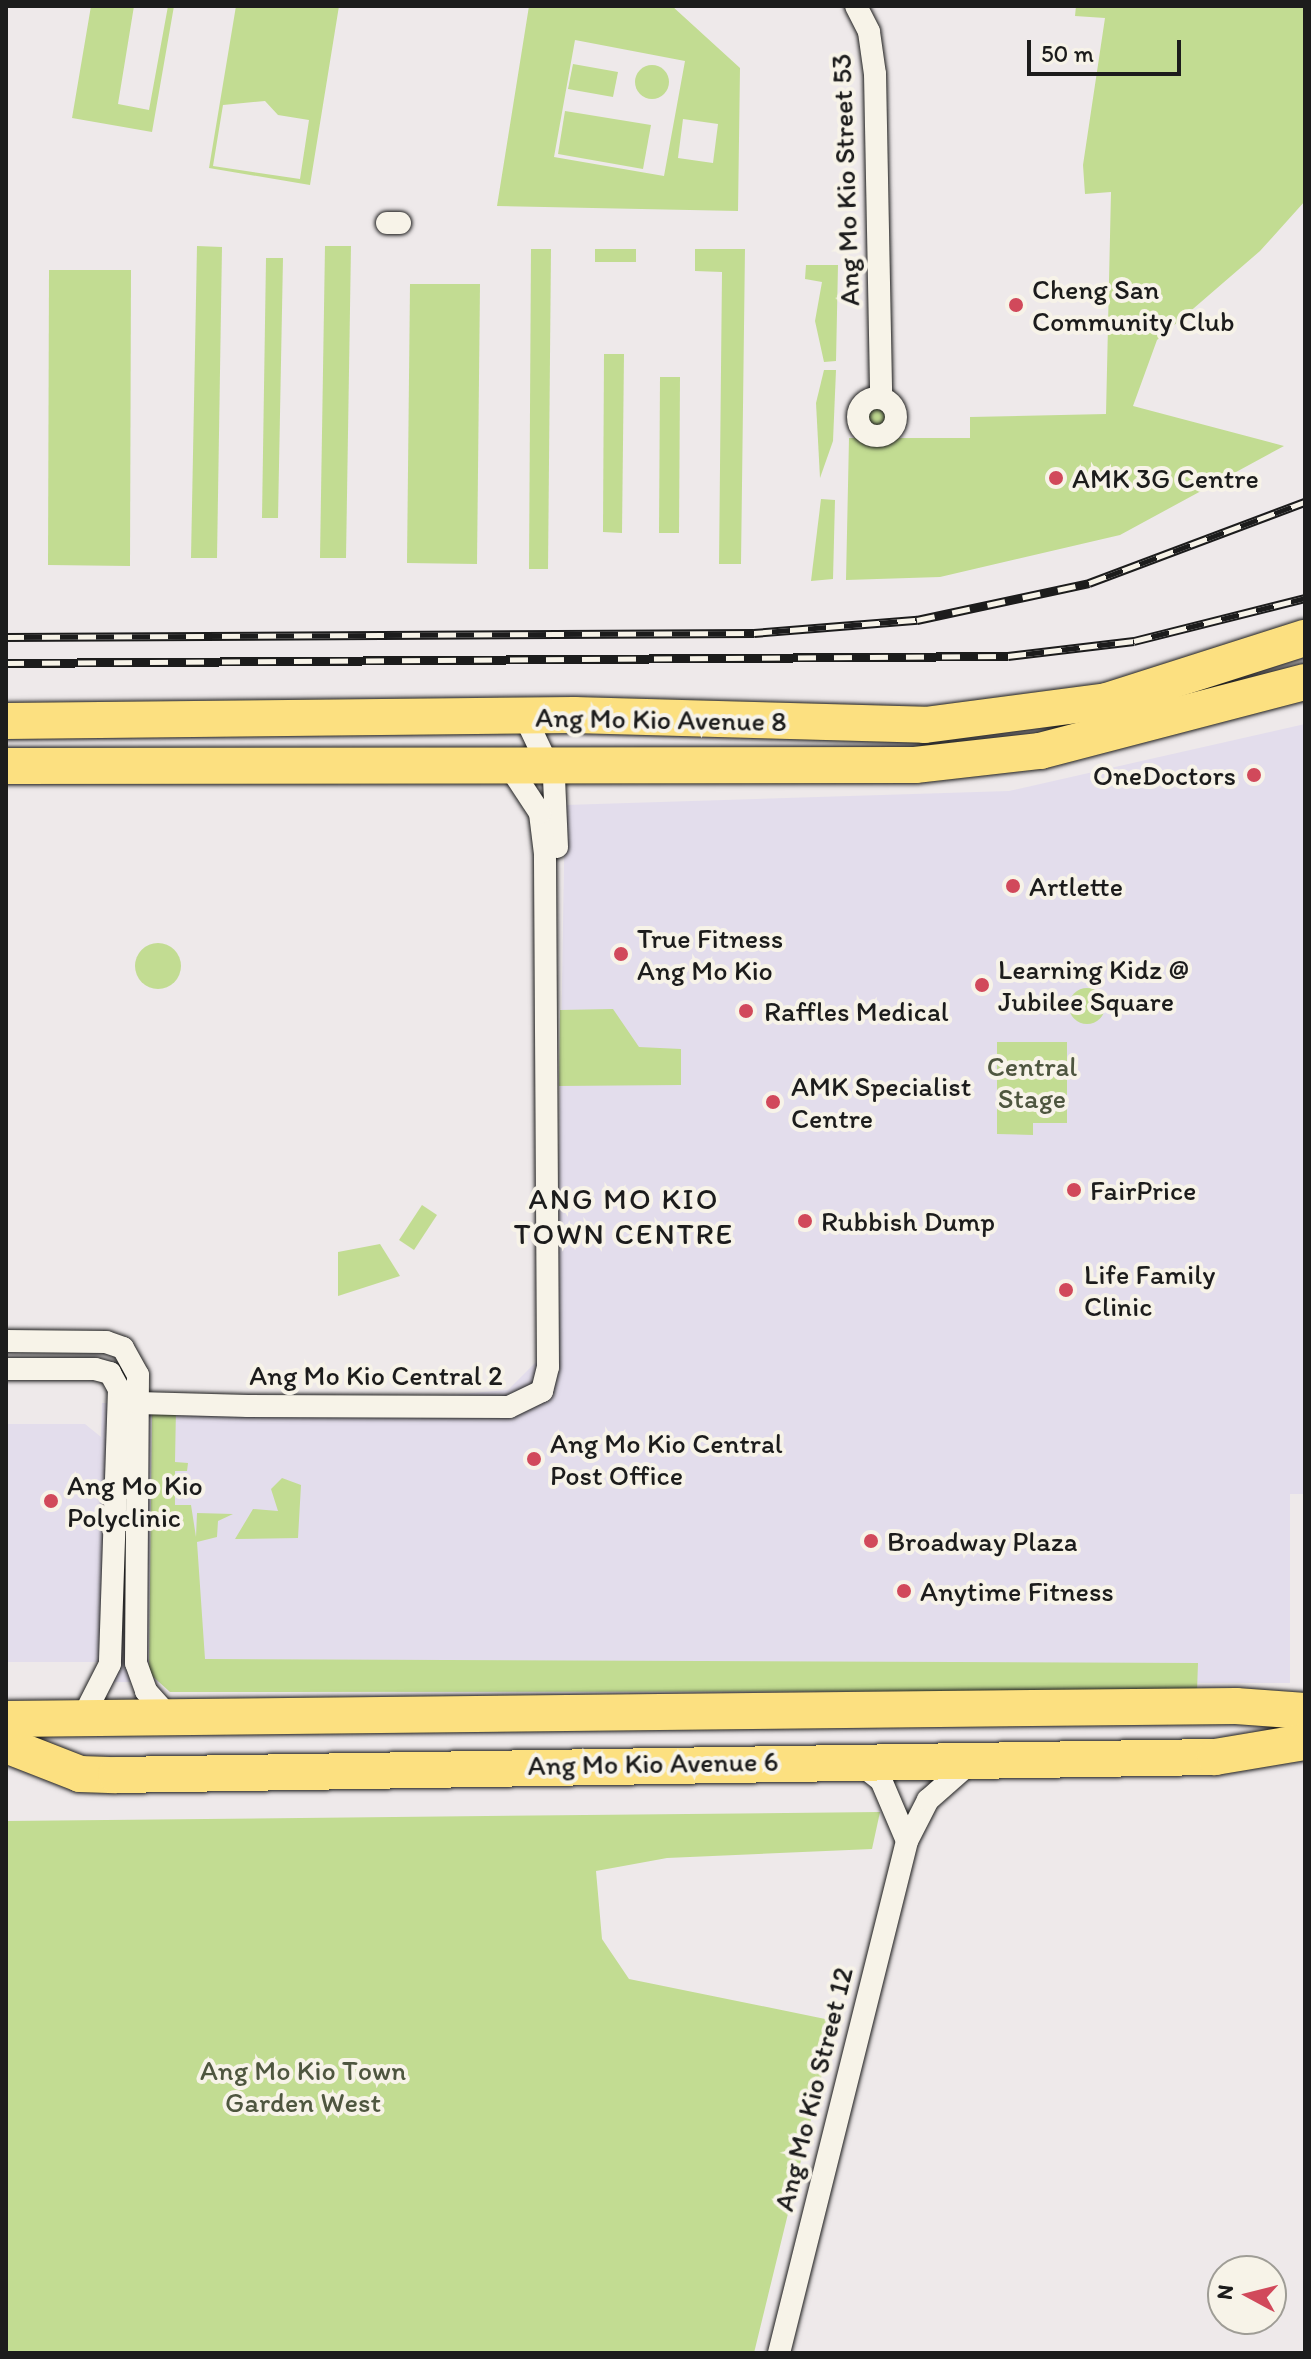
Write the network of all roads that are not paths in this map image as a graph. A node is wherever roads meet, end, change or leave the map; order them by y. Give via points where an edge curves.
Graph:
1 (856, 6) edge
2 (875, 399) dead end
3 (1305, 638) edge
4 (1305, 682) edge
5 (524, 715) junction
6 (289, 719) junction
7 (6, 721) edge
8 (507, 763) junction
9 (550, 763) junction
10 (289, 765) junction
11 (6, 766) edge
12 (547, 987) junction
13 (6, 1341) edge
14 (6, 1369) edge
15 (119, 1389) junction
16 (138, 1403) junction
17 (1305, 1711) edge
18 (170, 1718) junction
19 (6, 1719) edge
20 (82, 1719) junction
21 (1305, 1742) edge
22 (6, 1745) edge
23 (979, 1758) junction
24 (854, 1759) junction
25 (907, 1841) junction
26 (779, 2353) edge

1 - 2 street, Ang Mo Kio Street 53 via 869,32 875,74
3 - 5 main road, Ang Mo Kio Avenue 8 via 1107,701 925,725
4 - 9 main road, Ang Mo Kio Avenue 8 via 1026,753 900,765
5 - 6 main road, Ang Mo Kio Avenue 8
5 - 9 street, Ang Mo Kio Central 2
6 - 7 main road, Ang Mo Kio Avenue 8
6 - 10 main road via 303,728 307,746
8 - 9 main road, Ang Mo Kio Avenue 8
8 - 10 main road, Ang Mo Kio Avenue 8
8 - 12 street, Ang Mo Kio Central 2 via 543,827
9 - 12 street, Ang Mo Kio Central 2 via 557,946
10 - 11 main road, Ang Mo Kio Avenue 8
12 - 16 street, Ang Mo Kio Central 2 via 548,1367 542,1391 509,1407
13 - 16 street via 123,1348 138,1375
14 - 15 street via 95,1369 110,1373
15 - 16 street
15 - 20 street via 110,1664
16 - 18 street via 136,1663 146,1691
17 - 18 main road, Ang Mo Kio Avenue 6 via 1236,1706
18 - 20 main road, Ang Mo Kio Avenue 6
19 - 20 main road, Ang Mo Kio Avenue 6
21 - 23 main road, Ang Mo Kio Avenue 6 via 1215,1757
22 - 24 main road, Ang Mo Kio Avenue 6 via 80,1774
23 - 24 main road, Ang Mo Kio Avenue 6
23 - 25 street, Ang Mo Kio Street 12 via 944,1780
24 - 25 street via 881,1780
25 - 26 street, Ang Mo Kio Street 12

